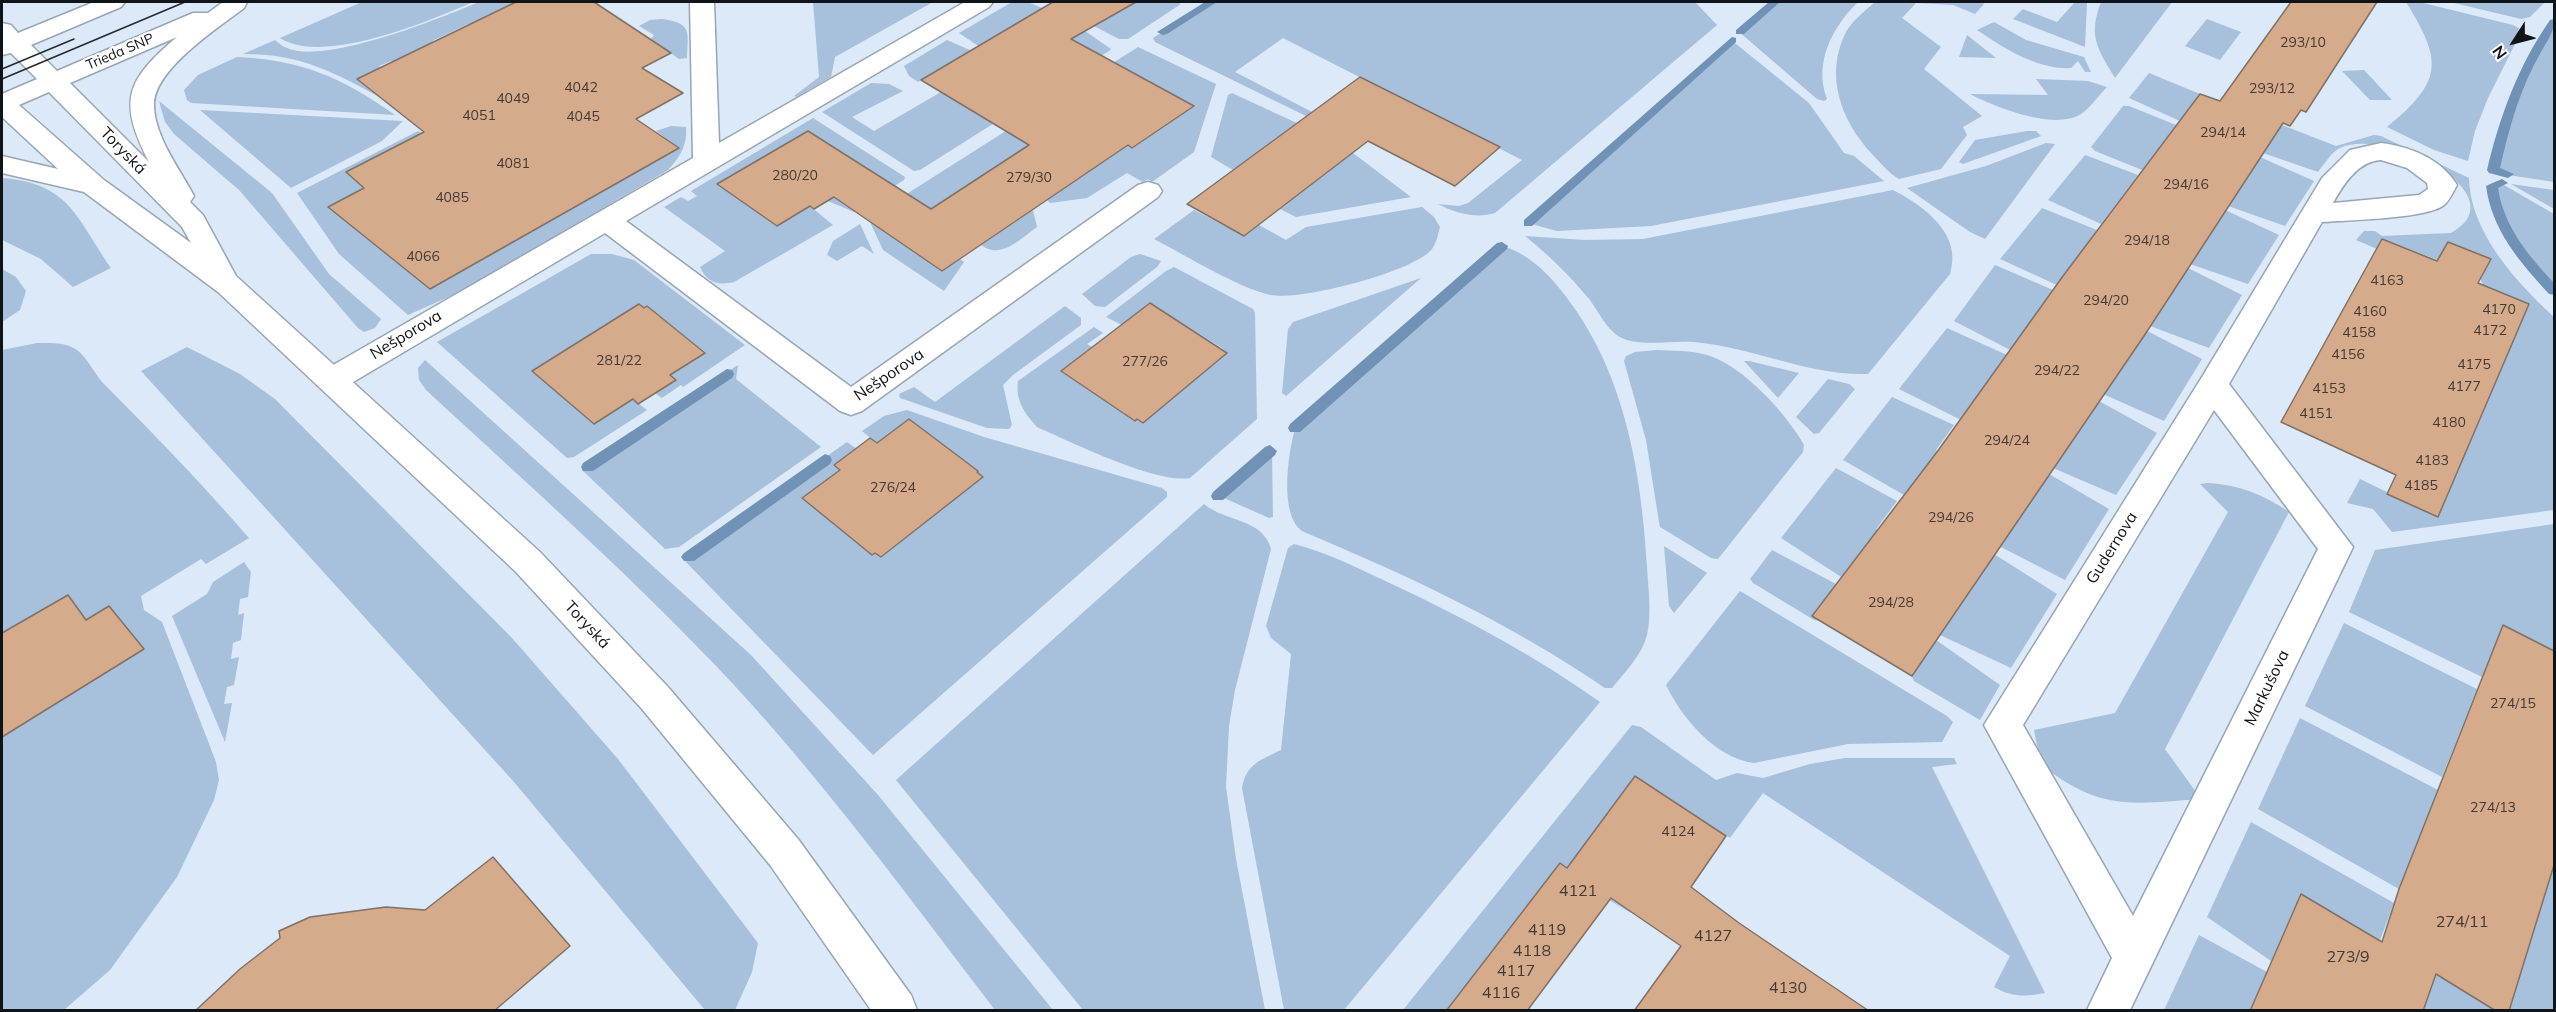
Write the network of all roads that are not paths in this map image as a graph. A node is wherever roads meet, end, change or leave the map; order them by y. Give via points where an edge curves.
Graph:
1 (113, 2) edge
2 (237, 2) edge
3 (702, 2) edge
4 (981, 2) edge
5 (6, 40) edge
6 (53, 81) junction
7 (2, 104) edge
8 (706, 160) junction
9 (2, 165) edge
10 (94, 186) junction
11 (1148, 191) dead end
12 (2314, 214) junction
13 (605, 219) junction
14 (193, 222) junction
15 (228, 285) junction
16 (332, 380) junction
17 (2213, 386) junction
18 (2134, 958) junction
19 (896, 1011) edge
20 (2108, 1011) edge

1 - 5 street
2 - 6 street, Trieda SNP
2 - 14 street via 177,50 141,95 144,120
3 - 8 street
4 - 8 street, Nešporova
5 - 6 street, Toryská
6 - 7 street, Trieda SNP
6 - 14 street, Toryská
7 - 10 street, Toryská
8 - 13 street, Nešporova
9 - 10 street
10 - 15 street, Toryská
11 - 13 street, Nešporova via 851,403
12 - 12 street, Gudernova via 2431,202 2443,185 2421,164 2401,156 2370,152 2350,163
12 - 17 street, Gudernova
13 - 16 street, Nešporova
14 - 15 street, Toryská
15 - 16 street, Toryská
16 - 19 street, Toryská via 528,562 655,698 784,852
17 - 18 street, Markušova via 2336,547
17 - 18 street, Gudernova via 2003,726
18 - 20 street, Markušova

